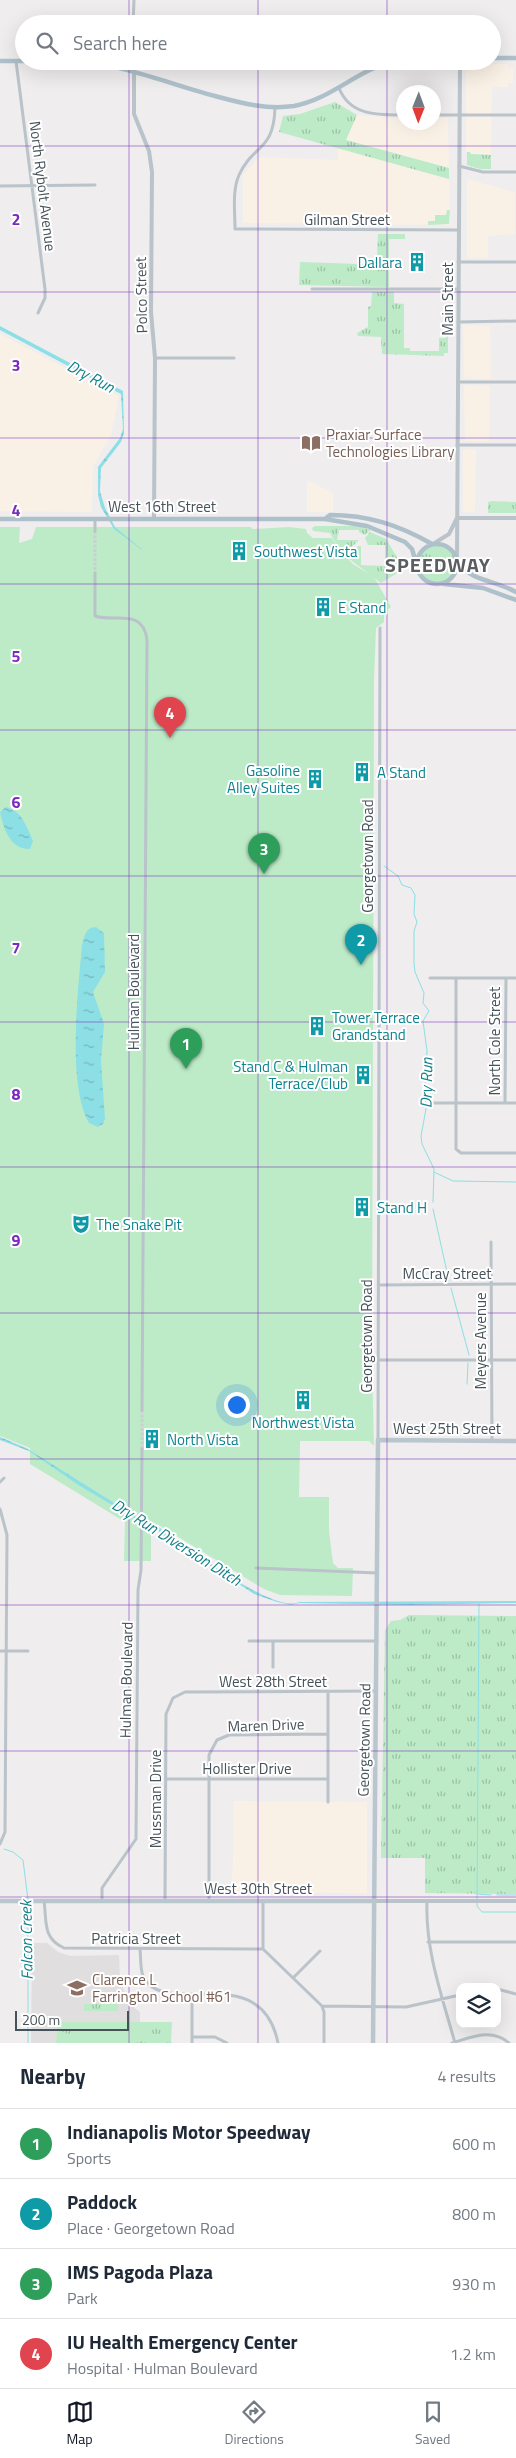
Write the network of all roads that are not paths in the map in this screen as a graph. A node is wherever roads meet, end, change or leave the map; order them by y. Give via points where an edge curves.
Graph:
1 (134, 0) edge
2 (133, 15) edge
3 (501, 58) edge
4 (516, 58) edge
5 (0, 61) edge
6 (15, 61) edge
7 (17, 70) edge
8 (118, 70) edge
9 (370, 70) edge
10 (460, 70) edge
11 (134, 74) junction
12 (339, 88) junction
13 (274, 107) junction
14 (396, 115) edge
15 (441, 115) edge
16 (460, 116) junction
17 (516, 116) edge
18 (459, 166) junction
19 (516, 172) edge
20 (95, 185) dead end
21 (0, 186) edge
22 (32, 186) junction
23 (459, 230) junction
24 (458, 262) junction
25 (516, 262) edge
26 (312, 289) dead end
27 (458, 289) junction
28 (38, 313) dead end
29 (516, 321) edge
30 (458, 322) junction
31 (155, 358) junction
32 (234, 358) dead end
33 (458, 382) junction
34 (516, 382) edge
35 (457, 445) junction
36 (516, 445) edge
37 (457, 518) junction
38 (516, 518) edge
39 (0, 519) edge
40 (95, 519) junction
41 (154, 519) junction
42 (325, 519) junction
43 (95, 531) tunnel mouth
44 (432, 544) junction
45 (458, 562) junction
46 (418, 569) junction
47 (95, 573) tunnel mouth
48 (438, 584) junction
49 (516, 592) edge
50 (516, 600) edge
51 (380, 628) dead end
52 (430, 978) dead end
53 (456, 978) junction
54 (506, 978) junction
55 (516, 978) edge
56 (431, 1103) dead end
57 (455, 1103) junction
58 (505, 1103) junction
59 (516, 1103) edge
60 (516, 1153) edge
61 (491, 1242) dead end
62 (491, 1284) junction
63 (516, 1284) edge
64 (378, 1285) junction
65 (492, 1359) junction
66 (378, 1360) junction
67 (516, 1360) edge
68 (142, 1410) tunnel mouth
69 (378, 1440) junction
70 (492, 1440) junction
71 (516, 1440) edge
72 (142, 1449) tunnel mouth
73 (4, 1478) dead end
74 (0, 1482) edge
75 (0, 1509) edge
76 (256, 1568) dead end
77 (378, 1573) junction
78 (249, 1641) dead end
79 (274, 1641) junction
80 (378, 1641) junction
81 (0, 1651) edge
82 (6, 1651) junction
83 (28, 1651) dead end
84 (273, 1667) dead end
85 (377, 1691) junction
86 (328, 1692) junction
87 (172, 1699) joint
88 (328, 1734) junction
89 (328, 1778) junction
90 (166, 1779) junction
91 (209, 1779) junction
92 (328, 1802) dead end
93 (0, 1832) edge
94 (5, 1835) junction
95 (0, 1844) edge
96 (0, 1901) edge
97 (44, 1901) junction
98 (102, 1901) junction
99 (165, 1901) junction
100 (209, 1901) junction
101 (263, 1901) junction
102 (374, 1901) junction
103 (427, 1901) junction
104 (516, 1901) edge
105 (428, 1942) junction
106 (516, 1942) edge
107 (140, 1949) junction
108 (263, 1949) junction
109 (320, 1951) dead end
110 (293, 1978) junction
111 (501, 1990) edge
112 (192, 1994) junction
113 (516, 1994) edge
114 (456, 1996) edge
115 (443, 2000) junction
116 (322, 2006) junction
117 (373, 2007) junction
118 (192, 2037) junction
119 (192, 2043) edge
120 (227, 2043) edge
121 (278, 2043) edge
122 (324, 2043) edge
123 (373, 2043) edge
124 (454, 2043) edge
125 (509, 2043) edge

1 - 2 street
3 - 4 main road
5 - 6 main road
7 - 22 street, North Rybolt Avenue
8 - 11 main road
9 - 12 main road
10 - 16 street, Main Street
11 - 13 main road via 244,104
11 - 31 street, Polco Street via 134,114 152,166 151,312
12 - 13 main road via 304,104
12 - 14 street via 344,99 360,111 373,115
13 - 23 street, Gilman Street via 274,124 269,138 244,166 238,178 235,229
15 - 16 street
16 - 17 street
16 - 18 street, Main Street
18 - 19 street via 483,172
18 - 23 street, Main Street
20 - 22 street
21 - 22 street
22 - 28 street, North Rybolt Avenue via 45,289
23 - 24 street, Main Street
24 - 25 street
24 - 27 street, Main Street
26 - 27 street
27 - 30 street, Main Street
29 - 30 street
30 - 33 street, Main Street
31 - 32 street
31 - 41 street, Polco Street
33 - 34 street
33 - 35 street, Main Street
35 - 36 street
35 - 37 street, Main Street
37 - 38 street
37 - 44 street via 449,534
37 - 45 street, Main Street
39 - 40 main road, West 16th Street
40 - 41 main road, West 16th Street
40 - 43 street
41 - 42 main road, West 16th Street
42 - 44 main road, West 16th Street via 330,514 371,518 397,526
42 - 46 main road, West 16th Street via 361,524 405,542 412,549
44 - 45 main road via 450,548
44 - 46 main road via 419,555
45 - 48 main road via 452,577
45 - 49 main road via 472,576
46 - 48 main road via 424,579
47 - 68 street, Hulman Boulevard via 95,616 134,620 144,630 147,640
48 - 50 main road via 475,586
51 - 64 street, Georgetown Road
52 - 53 street
53 - 54 street
53 - 57 street
54 - 55 street
54 - 58 street, North Cole Street
56 - 57 street
57 - 58 street
57 - 60 street via 457,1152
58 - 59 street
61 - 62 street, Meyers Avenue
62 - 63 street, McCray Street
62 - 64 street, McCray Street
62 - 65 street, Meyers Avenue
64 - 66 street, Georgetown Road
65 - 66 street
65 - 67 street
65 - 70 street, Meyers Avenue
66 - 69 street, Georgetown Road
69 - 70 main road, West 25th Street
69 - 77 main road, Georgetown Road
70 - 71 main road, West 25th Street
72 - 98 street, Hulman Boulevard via 136,1839 102,1888
73 - 74 street
75 - 82 street via 6,1534
76 - 77 street
77 - 80 main road, Georgetown Road
78 - 79 street
79 - 80 street
79 - 84 street
80 - 85 main road, Georgetown Road
81 - 82 street
82 - 83 street
82 - 94 street
85 - 86 street, West 28th Street
85 - 102 main road, Georgetown Road
86 - 87 street, West 28th Street via 184,1692
86 - 88 street
87 - 90 street, Mussman Drive via 166,1711
88 - 89 street
88 - 91 street, Maren Drive via 224,1736 215,1742 210,1752
89 - 91 street, Hollister Drive
89 - 92 street
90 - 91 street, Hollister Drive
90 - 99 street, Mussman Drive
91 - 100 street, Maren Drive
93 - 94 street
94 - 95 street
96 - 97 main road, West 30th Street
97 - 98 main road, West 30th Street
97 - 107 street, Patricia Street via 47,1933 62,1948
98 - 99 main road, West 30th Street
99 - 100 main road, West 30th Street
100 - 101 main road, West 30th Street
101 - 102 main road, West 30th Street
101 - 108 street
102 - 103 street, West 30th Street
102 - 117 main road, Georgetown Road
103 - 104 street, West 30th Street
103 - 105 street
105 - 106 street
105 - 115 street
107 - 108 street, Patricia Street
107 - 112 street via 142,1972 152,1987 169,1994
108 - 110 street
109 - 110 street
110 - 116 street
111 - 113 street
112 - 118 street
112 - 121 street via 227,1994 257,2006 269,2019
114 - 115 street
115 - 117 street via 406,2008
115 - 124 street
116 - 117 street
116 - 122 street
117 - 123 main road, Georgetown Road
118 - 119 street
118 - 120 street via 215,2037
124 - 125 street via 488,2034

